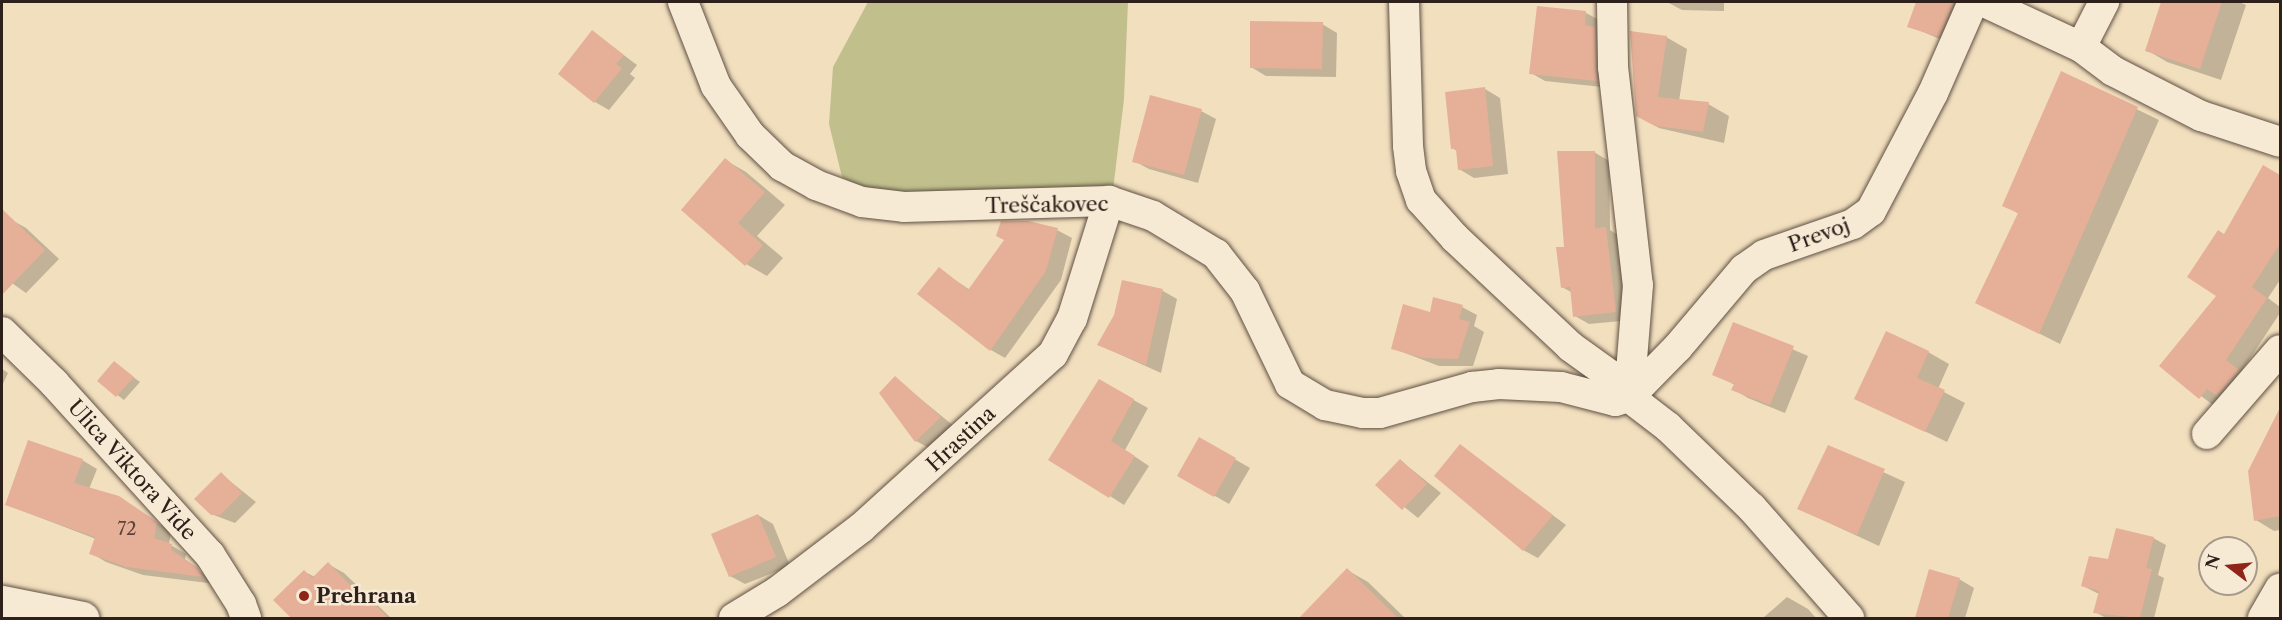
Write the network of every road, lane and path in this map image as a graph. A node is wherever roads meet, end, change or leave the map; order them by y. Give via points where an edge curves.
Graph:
1 (683, 2) edge
2 (1404, 2) edge
3 (1612, 2) edge
4 (1973, 2) edge
5 (1984, 2) edge
6 (2103, 2) edge
7 (2081, 47) junction
8 (2280, 142) edge
9 (1109, 201) junction
10 (2, 332) edge
11 (2280, 350) edge
12 (1629, 397) junction
13 (2207, 434) dead end
14 (2280, 588) edge
15 (2, 602) edge
16 (82, 618) edge
17 (246, 618) edge
18 (734, 618) edge
19 (1849, 618) edge
20 (2263, 618) edge

1 - 9 street, Treščakovec via 704,62 732,111 765,151 816,185 862,202 904,207
2 - 12 street via 1410,171 1421,200 1455,238 1571,347 1610,375
3 - 12 street via 1614,88 1638,285
4 - 12 street, Prevoj via 1933,93 1871,211 1853,224 1764,255 1744,269 1678,347
5 - 7 street
6 - 7 street
7 - 8 street via 2113,71 2201,116
9 - 12 street, Treščakovec via 1153,216 1216,254 1245,291 1290,384 1325,405 1380,413 1472,387 1499,384 1562,387 1615,401
9 - 18 street, Hrastina via 1072,319 1053,354 861,528 777,592
10 - 17 street, Ulica Viktora Vide via 54,383 210,555 241,603
11 - 13 street
12 - 19 street via 1668,427 1752,508
14 - 20 street
15 - 16 main road

